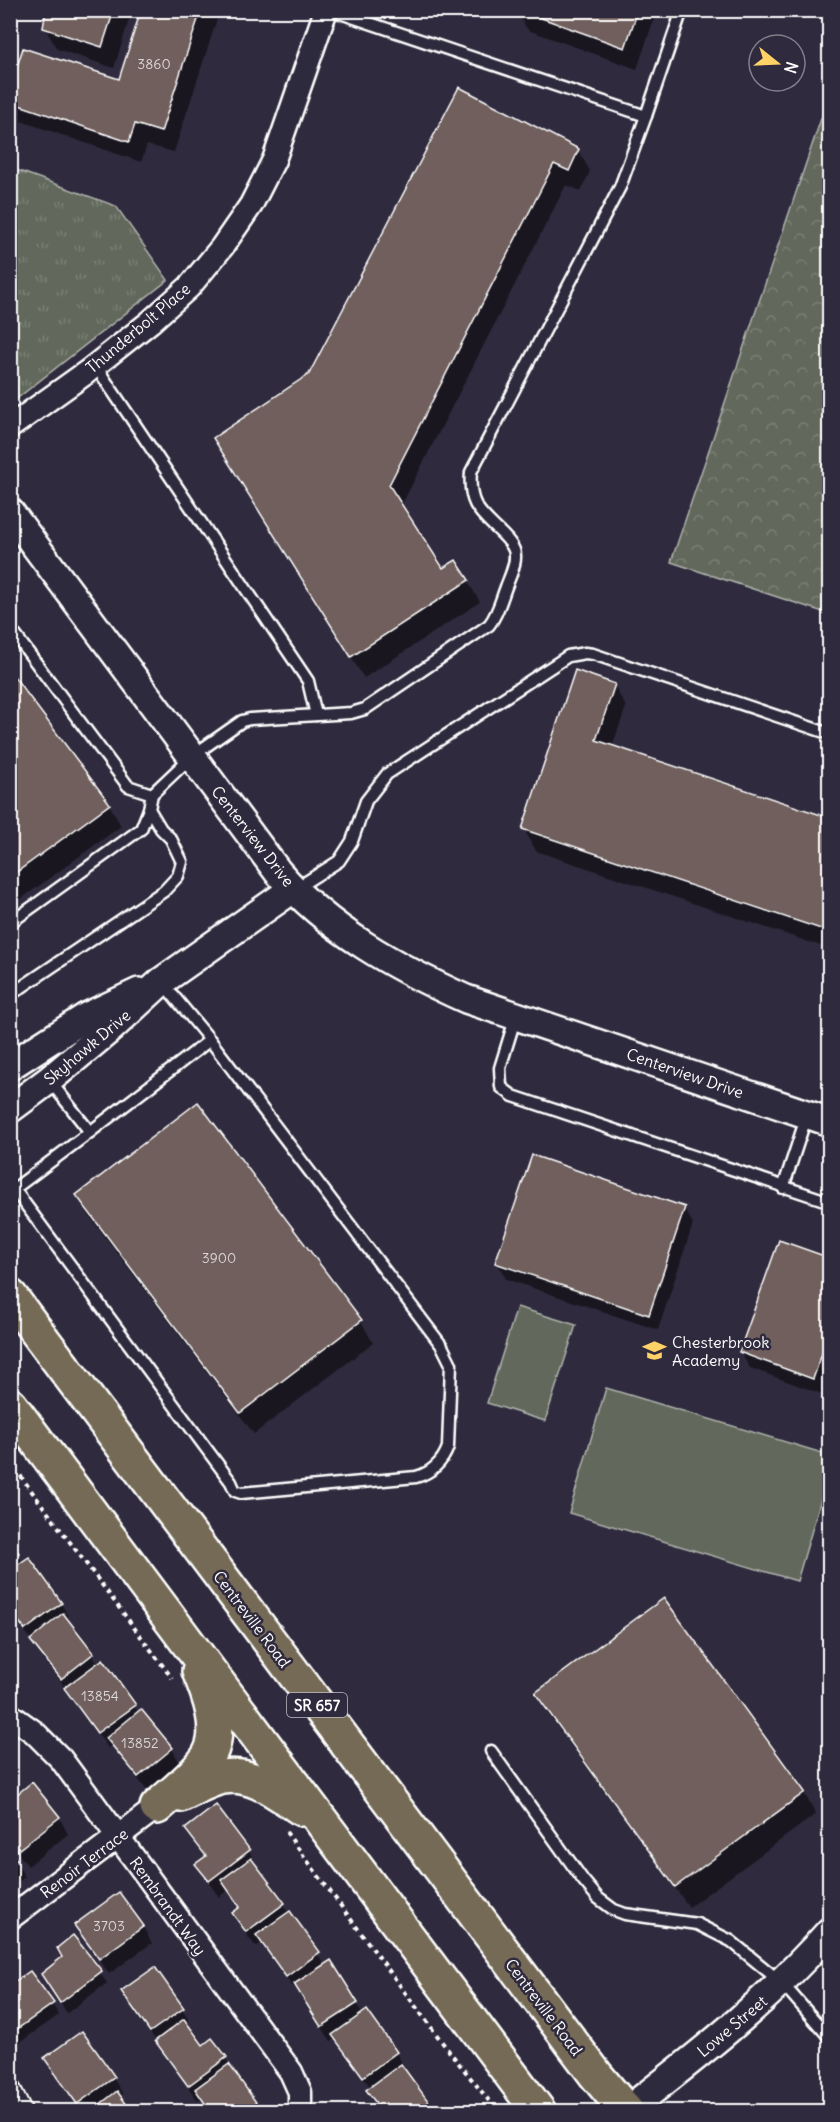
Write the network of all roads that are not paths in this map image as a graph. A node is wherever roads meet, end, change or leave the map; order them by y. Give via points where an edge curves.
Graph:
1 (326, 10) edge
2 (331, 10) edge
3 (682, 10) edge
4 (646, 116) junction
5 (95, 365) junction
6 (10, 428) edge
7 (10, 512) edge
8 (10, 628) edge
9 (316, 715) junction
10 (830, 734) edge
11 (192, 756) junction
12 (152, 794) junction
13 (149, 809) junction
14 (293, 889) junction
15 (10, 924) edge
16 (162, 981) junction
17 (10, 995) edge
18 (516, 1016) junction
19 (210, 1040) junction
20 (10, 1066) edge
21 (49, 1080) junction
22 (10, 1109) edge
23 (818, 1119) edge
24 (90, 1132) junction
25 (783, 1188) junction
26 (830, 1202) edge
27 (10, 1296) edge
28 (10, 1405) edge
29 (187, 1641) junction
30 (10, 1715) edge
31 (491, 1751) dead end
32 (157, 1807) junction
33 (319, 1819) junction
34 (117, 1837) junction
35 (10, 1918) edge
36 (830, 1930) edge
37 (782, 1983) junction
38 (830, 2038) edge
39 (10, 2092) edge
40 (626, 2111) edge
41 (20, 2112) edge
42 (300, 2112) edge
43 (540, 2112) edge

1 - 5 street, Thunderbolt Place via 274,160 251,205 189,286
2 - 4 lane
3 - 4 lane
4 - 9 lane via 620,187 471,472 472,501 515,551 495,617 365,709
5 - 6 street, Thunderbolt Place
5 - 9 lane via 308,681
7 - 11 street, Centerview Drive
8 - 12 lane via 128,786
9 - 11 lane via 242,721
10 - 14 lane via 593,654 568,656 387,774 366,801 352,841 339,861
11 - 12 lane
11 - 14 street, Centerview Drive
12 - 13 lane
13 - 15 lane via 141,829
13 - 17 lane via 182,862 178,876 164,891
14 - 16 street, Skyhawk Drive
14 - 18 street, Centerview Drive via 375,953 420,979
16 - 19 lane
16 - 20 street, Skyhawk Drive via 86,1017
16 - 21 street, Skyhawk Drive
18 - 23 street, Centerview Drive
18 - 25 lane via 500,1068 501,1087 513,1095
19 - 24 lane
19 - 24 lane via 447,1355 451,1364 448,1447 445,1457 434,1468 416,1477 235,1491 14,1189
21 - 22 street, Skyhawk Drive
21 - 24 lane
23 - 25 lane
25 - 26 lane
27 - 40 main road, Centreville Road / SR 657
28 - 29 main road
29 - 32 main road via 207,1689 214,1736 210,1753 200,1767
29 - 33 main road
30 - 34 street, Rembrandt Way via 61,1759
31 - 37 lane via 598,1898 625,1914 697,1924 730,1941
32 - 33 main road via 206,1783 244,1777 260,1782
32 - 34 street, Renoir Terrace
33 - 43 main road
34 - 35 street, Renoir Terrace
34 - 42 street, Rembrandt Way via 291,2072 300,2092
36 - 37 street, Lowe Street
37 - 38 lane
37 - 40 street, Lowe Street via 719,2039
39 - 41 street

